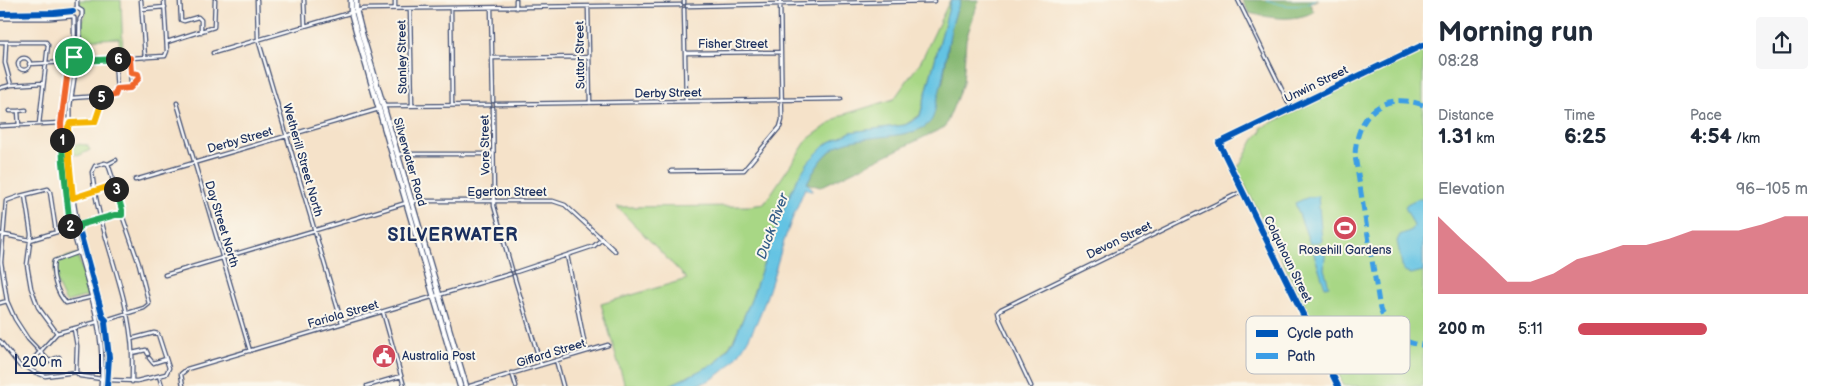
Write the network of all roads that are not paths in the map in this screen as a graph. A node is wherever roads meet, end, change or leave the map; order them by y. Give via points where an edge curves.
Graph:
1 (77, 0) edge
2 (141, 0) edge
3 (164, 0) edge
4 (180, 0) edge
5 (215, 0) edge
6 (257, 0) edge
7 (304, 0) edge
8 (351, 0) edge
9 (356, 0) edge
10 (395, 0) edge
11 (516, 0) edge
12 (780, 0) edge
13 (1238, 0) edge
14 (876, 1) edge
15 (935, 1) edge
16 (683, 3) edge
17 (780, 5) junction
18 (687, 6) junction
19 (588, 7) junction
20 (77, 8) junction
21 (165, 8) junction
22 (451, 8) junction
23 (492, 8) junction
24 (516, 8) junction
25 (142, 9) junction
26 (395, 9) junction
27 (410, 9) junction
28 (684, 9) junction
29 (73, 11) junction
30 (354, 11) junction
31 (0, 14) edge
32 (73, 17) junction
33 (0, 18) edge
34 (80, 18) junction
35 (305, 26) junction
36 (201, 32) junction
37 (258, 39) junction
38 (0, 42) edge
39 (167, 42) junction
40 (6, 43) junction
41 (1423, 45) edge
42 (781, 52) junction
43 (213, 53) dead end
44 (685, 53) junction
45 (588, 57) junction
46 (72, 58) junction
47 (130, 58) junction
48 (144, 58) junction
49 (493, 58) junction
50 (78, 59) junction
51 (115, 59) junction
52 (47, 63) junction
53 (70, 63) junction
54 (29, 64) junction
55 (76, 65) junction
56 (131, 73) junction
57 (43, 83) junction
58 (10, 85) junction
59 (133, 85) junction
60 (0, 88) edge
61 (117, 89) junction
62 (101, 97) junction
63 (71, 98) junction
64 (841, 99) dead end
65 (782, 100) junction
66 (686, 101) junction
67 (177, 103) dead end
68 (495, 103) junction
69 (590, 103) junction
70 (452, 104) junction
71 (412, 105) junction
72 (490, 105) junction
73 (381, 107) junction
74 (493, 108) junction
75 (1291, 108) junction
76 (26, 110) dead end
77 (10, 111) dead end
78 (18, 111) junction
79 (70, 122) junction
80 (62, 123) junction
81 (40, 124) junction
82 (0, 126) edge
83 (19, 126) junction
84 (68, 127) junction
85 (287, 135) junction
86 (1219, 143) joint
87 (397, 154) junction
88 (494, 154) junction
89 (116, 160) dead end
90 (195, 162) junction
91 (108, 164) junction
92 (671, 171) dead end
93 (135, 180) dead end
94 (113, 185) junction
95 (95, 191) junction
96 (1243, 191) junction
97 (25, 194) junction
98 (73, 198) junction
99 (494, 201) junction
100 (409, 202) junction
101 (122, 215) junction
102 (100, 220) junction
103 (78, 226) junction
104 (72, 228) junction
105 (315, 231) junction
106 (56, 232) junction
107 (0, 234) edge
108 (4, 236) junction
109 (602, 239) junction
110 (30, 240) junction
111 (615, 251) dead end
112 (79, 252) junction
113 (567, 255) junction
114 (223, 258) junction
115 (512, 270) junction
116 (516, 272) junction
117 (510, 274) junction
118 (165, 275) dead end
119 (514, 276) junction
120 (436, 295) junction
121 (92, 297) junction
122 (7, 301) junction
123 (0, 304) edge
124 (383, 312) junction
125 (126, 313) junction
126 (1304, 316) edge
127 (104, 320) junction
128 (98, 322) junction
129 (342, 323) junction
130 (74, 329) junction
131 (57, 333) junction
132 (131, 339) junction
133 (0, 341) edge
134 (608, 345) dead end
135 (250, 351) junction
136 (586, 351) junction
137 (39, 352) junction
138 (132, 353) junction
139 (148, 354) dead end
140 (59, 357) dead end
141 (149, 358) dead end
142 (166, 359) junction
143 (556, 360) junction
144 (541, 365) junction
145 (27, 367) junction
146 (76, 372) junction
147 (512, 374) junction
148 (1332, 374) edge
149 (159, 376) junction
150 (401, 376) junction
151 (102, 379) junction
152 (108, 380) junction
153 (132, 382) junction
154 (101, 386) edge
155 (107, 386) edge
156 (162, 386) edge
157 (183, 386) edge
158 (367, 386) edge
159 (404, 386) edge
160 (460, 386) edge
161 (466, 386) edge
162 (470, 386) edge
163 (516, 386) edge
164 (563, 386) edge
165 (1031, 386) edge
166 (1338, 386) edge

1 - 20 street
2 - 25 street
3 - 21 street
4 - 36 street via 181,20 198,17
5 - 36 street via 215,26
6 - 37 street, Wetherill Street North
7 - 35 street
8 - 30 highway, Silverwater Road
9 - 30 highway, Silverwater Road
10 - 26 street
11 - 24 street
12 - 17 street
13 - 75 street
14 - 15 street
14 - 17 street
16 - 18 street
16 - 19 street
16 - 28 street
17 - 18 street
17 - 42 street
18 - 28 street
19 - 24 street
19 - 45 street, Suttor Street
20 - 29 street
20 - 34 street via 82,11
21 - 25 street
21 - 39 street
22 - 23 street
22 - 27 street
22 - 70 street
23 - 24 street
23 - 49 street, Vore Street
25 - 48 street
26 - 27 street
26 - 30 street
27 - 71 street, Stanley Street
28 - 44 street
29 - 31 street
29 - 32 street
30 - 35 street
30 - 73 highway, Silverwater Road
32 - 33 street
32 - 34 street
32 - 46 street
34 - 50 street
35 - 37 street
36 - 39 street
37 - 43 street
37 - 85 street, Wetherill Street North
38 - 40 street
39 - 48 street via 166,55
40 - 52 street via 47,44
40 - 58 street via 5,61
41 - 75 street, Unwin Street
42 - 44 street, Fisher Street
42 - 65 street
44 - 66 street
45 - 49 street
45 - 69 street, Suttor Street
46 - 50 street
46 - 53 street
47 - 48 street
47 - 51 street
47 - 56 street
49 - 68 street, Vore Street
50 - 51 street
50 - 55 street
51 - 61 street
52 - 53 street
52 - 54 street
52 - 57 street
53 - 55 street
53 - 80 street
54 - 54 street via 28,69 19,68 20,59 28,59
55 - 63 street
56 - 59 street
56 - 59 street via 139,75
57 - 58 street
57 - 81 street
58 - 60 street
59 - 61 street
61 - 62 street via 115,95
62 - 63 street
62 - 79 street via 95,122
63 - 79 street
64 - 65 street, Derby Street
65 - 66 street, Derby Street
65 - 92 street via 780,127 744,170
66 - 69 street, Derby Street
67 - 90 street, Day Street North
68 - 69 street, Derby Street
68 - 72 street via 490,102
68 - 74 street
70 - 71 street, Derby Street
70 - 72 street, Derby Street
71 - 73 street, Derby Street
72 - 74 street
73 - 85 street, Derby Street
73 - 87 highway, Silverwater Road
73 - 100 highway, Silverwater Road
74 - 88 street, Vore Street
75 - 86 street, Unwin Street
76 - 78 street
77 - 78 street
78 - 83 street
79 - 80 street
79 - 84 street
80 - 81 street
80 - 84 street
80 - 104 street via 63,162
81 - 83 street
82 - 83 street
84 - 98 street
85 - 90 street, Derby Street
85 - 105 street, Wetherill Street North
86 - 96 street, Colquhoun Street
87 - 88 street
87 - 100 highway, Silverwater Road
88 - 99 street, Vore Street
89 - 91 street
90 - 93 street, Derby Street
90 - 114 street, Day Street North
91 - 94 street
91 - 95 street via 93,168
94 - 95 street
94 - 101 street
95 - 98 street
95 - 102 street
96 - 126 street, Colquhoun Street
96 - 165 street, Devon Street via 1004,306 998,316
97 - 106 street via 48,189
97 - 108 street via 6,201
97 - 110 street
98 - 103 street
99 - 100 street, Egerton Street
99 - 109 street, Egerton Street via 560,202
99 - 115 street, Vore Street
100 - 105 street, Egerton Street
100 - 120 highway, Silverwater Road
101 - 102 street
101 - 125 street via 139,264 148,306
102 - 103 street
102 - 125 street
103 - 104 street
103 - 104 street
103 - 127 street
104 - 106 street
104 - 112 street
105 - 114 street, Egerton Street
105 - 129 street, Wetherill Street North
106 - 110 street
107 - 108 street
108 - 110 street
108 - 122 street via 2,265
109 - 111 street, Egerton Street
109 - 113 street via 596,246
110 - 131 street via 27,265 31,288 38,307
112 - 121 street
112 - 121 street via 54,261 55,280 66,303
113 - 116 street
113 - 136 street
114 - 118 street, Egerton Street
114 - 135 street, Day Street North
115 - 116 street
115 - 117 street
116 - 119 street
117 - 119 street
117 - 120 street, Fariola Street
119 - 144 street
120 - 124 street, Fariola Street
120 - 160 highway, Silverwater Road
120 - 161 highway, Silverwater Road
121 - 128 street
122 - 123 street
122 - 137 street via 20,327
124 - 129 street, Fariola Street
124 - 150 street
125 - 127 street
125 - 132 street
127 - 128 street
127 - 128 street
127 - 152 street via 109,351
128 - 130 street
128 - 151 street via 103,352
129 - 135 street, Fariola Street
130 - 131 street
130 - 146 street
131 - 137 street
132 - 138 street
132 - 142 street via 155,333 159,336
133 - 145 street via 20,366
134 - 136 street, Giffard Street
135 - 157 street, Fariola Street via 187,370 181,376
136 - 143 street, Giffard Street
137 - 140 street via 49,360
137 - 145 street
138 - 139 street via 146,350
138 - 153 street
141 - 142 street via 153,363
142 - 149 street via 168,372
143 - 144 street, Giffard Street
143 - 164 street
144 - 147 street, Giffard Street
145 - 146 street via 45,376
146 - 151 street via 81,376
147 - 162 street, Giffard Street
147 - 163 street
148 - 166 street, Colquhoun Street
149 - 153 street
149 - 156 street
150 - 158 street
150 - 159 street
151 - 154 street
152 - 153 street
152 - 155 street

